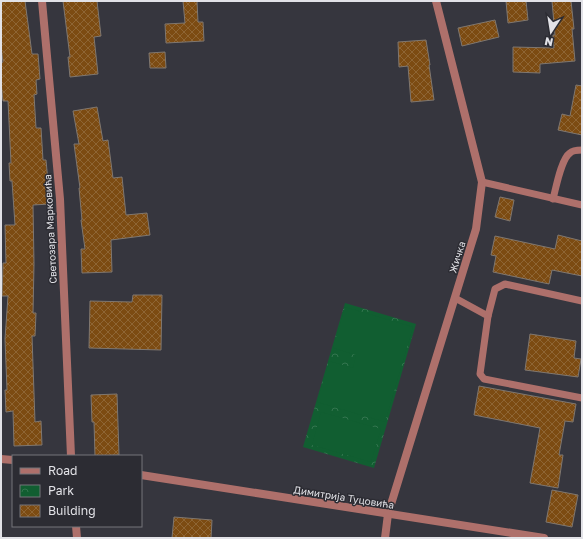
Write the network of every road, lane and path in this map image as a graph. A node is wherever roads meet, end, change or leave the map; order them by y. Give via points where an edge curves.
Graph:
1 (42, 1) edge
2 (436, 1) edge
3 (582, 150) edge
4 (482, 182) junction
5 (553, 198) junction
6 (582, 205) edge
7 (455, 298) junction
8 (582, 302) edge
9 (488, 316) junction
10 (582, 398) edge
11 (71, 455) edge
12 (1, 459) edge
13 (12, 460) edge
14 (142, 475) edge
15 (388, 514) junction
16 (76, 527) edge
17 (77, 538) edge
18 (385, 538) edge
19 (544, 538) edge

1 - 11 street, Светозара Марковића via 60,199
2 - 4 street, Жичка
3 - 5 lane via 573,151 564,158
4 - 5 lane
4 - 7 street, Жичка via 476,229
5 - 6 lane
7 - 9 lane
7 - 15 street, Жичка
8 - 9 lane via 505,284 495,289
9 - 10 lane via 480,374 484,379
12 - 13 street
14 - 15 street, Димитрија Туцовића
15 - 18 street, Жичка
15 - 19 street, Димитрија Туцовића
16 - 17 street

